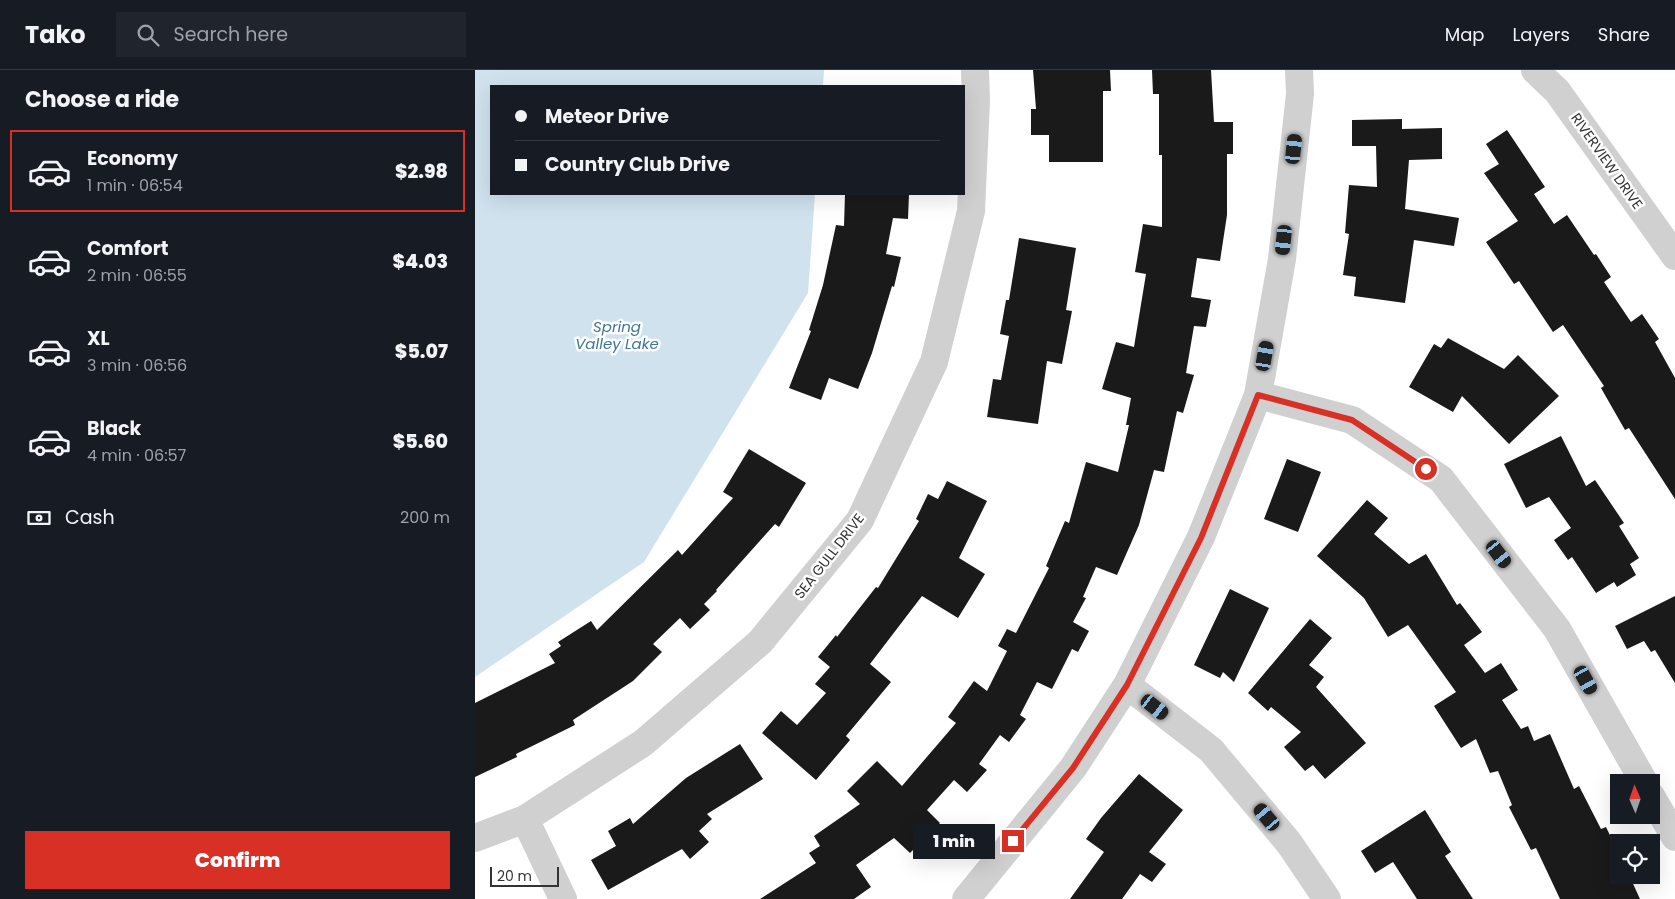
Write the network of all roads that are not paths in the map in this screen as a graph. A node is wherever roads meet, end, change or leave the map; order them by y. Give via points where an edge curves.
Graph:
1 (975, 70) edge
2 (1299, 70) edge
3 (1535, 70) edge
4 (1675, 256) edge
5 (1258, 395) junction
6 (1127, 685) junction
7 (1639, 774) edge
8 (1660, 812) edge
9 (525, 819) junction
10 (475, 838) edge
11 (1675, 838) edge
12 (563, 899) edge
13 (965, 899) edge
14 (1327, 899) edge

1 - 9 street, SEA GULL DRIVE via 971,211 934,362 860,520 760,642 643,743
2 - 5 street via 1300,94 1282,259
3 - 4 street, RIVERVIEW DRIVE via 1557,91
5 - 6 street via 1201,538
5 - 7 street via 1352,420 1441,479 1557,629
6 - 13 street via 1073,768
6 - 14 street via 1211,750 1289,843
8 - 11 street
9 - 10 street, SEA GULL DRIVE
9 - 12 street

